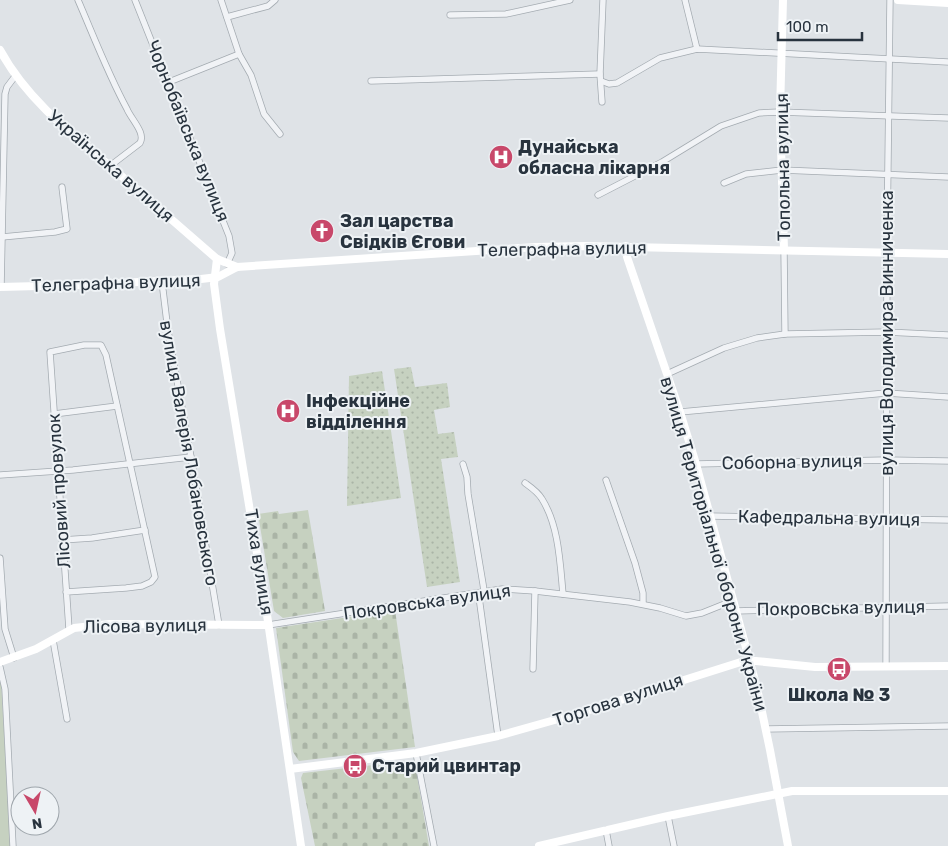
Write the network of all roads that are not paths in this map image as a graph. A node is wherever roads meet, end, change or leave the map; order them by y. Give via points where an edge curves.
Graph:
1 (78, 0) edge
2 (135, 0) edge
3 (221, 0) edge
4 (275, 0) edge
5 (570, 0) edge
6 (603, 0) edge
7 (685, 0) edge
8 (784, 0) edge
9 (890, 0) edge
10 (898, 0) edge
11 (948, 3) edge
12 (450, 15) dead end
13 (227, 17) junction
14 (697, 49) junction
15 (0, 50) edge
16 (782, 53) junction
17 (239, 54) junction
18 (889, 58) junction
19 (948, 62) edge
20 (600, 74) junction
21 (16, 76) junction
22 (371, 81) dead end
23 (601, 81) junction
24 (169, 82) junction
25 (602, 102) dead end
26 (780, 112) junction
27 (890, 115) junction
28 (948, 118) edge
29 (280, 134) dead end
30 (110, 166) junction
31 (782, 170) junction
32 (887, 175) junction
33 (2, 176) edge
34 (948, 177) edge
35 (724, 183) dead end
36 (62, 187) dead end
37 (598, 195) dead end
38 (2, 237) junction
39 (626, 246) junction
40 (784, 250) junction
41 (888, 253) junction
42 (948, 254) edge
43 (217, 259) junction
44 (227, 264) junction
45 (237, 267) junction
46 (215, 278) junction
47 (162, 282) junction
48 (1, 287) edge
49 (886, 332) junction
50 (785, 334) junction
51 (948, 335) edge
52 (667, 374) junction
53 (886, 393) junction
54 (948, 397) edge
55 (117, 406) junction
56 (680, 412) junction
57 (54, 414) junction
58 (191, 458) junction
59 (886, 460) junction
60 (948, 460) edge
61 (129, 464) junction
62 (463, 464) dead end
63 (696, 464) junction
64 (57, 472) junction
65 (0, 475) edge
66 (606, 480) dead end
67 (525, 483) dead end
68 (709, 516) junction
69 (887, 519) junction
70 (948, 520) edge
71 (145, 530) junction
72 (62, 540) junction
73 (0, 558) edge
74 (484, 591) junction
75 (535, 591) junction
76 (66, 592) junction
77 (563, 594) junction
78 (732, 601) junction
79 (643, 604) junction
80 (887, 606) junction
81 (948, 606) edge
82 (735, 610) junction
83 (219, 624) junction
84 (268, 625) junction
85 (69, 629) junction
86 (53, 640) junction
87 (14, 658) junction
88 (748, 660) junction
89 (0, 662) edge
90 (886, 666) junction
91 (948, 666) edge
92 (0, 667) edge
93 (533, 669) dead end
94 (66, 719) dead end
95 (948, 726) edge
96 (766, 729) junction
97 (498, 736) junction
98 (416, 753) junction
99 (290, 769) junction
100 (948, 791) edge
101 (778, 793) junction
102 (668, 816) junction
103 (606, 830) junction
104 (13, 846) edge
105 (301, 846) edge
106 (434, 846) edge
107 (540, 846) edge
108 (609, 846) edge
109 (674, 846) edge
110 (788, 846) edge

1 - 30 street via 114,84 142,134 140,143
2 - 24 street, Чорнобаївська вулиця
3 - 13 street
4 - 13 street via 268,6
5 - 12 street via 506,14
6 - 20 street
7 - 14 street
8 - 16 main road, Топольна вулиця
9 - 18 street, вулиця Володимира Винниченка
10 - 11 main road
13 - 17 street
14 - 16 street
14 - 23 street via 660,58 618,83
15 - 21 main road, Українська вулиця
16 - 18 street
16 - 26 main road, Топольна вулиця
17 - 24 street
17 - 29 street via 264,114
18 - 19 street
18 - 27 street, вулиця Володимира Винниченка
20 - 22 street
20 - 23 street
21 - 30 main road, Українська вулиця via 54,118
21 - 33 street via 5,94
23 - 25 street
24 - 44 street, Чорнобаївська вулиця via 229,236 232,253
26 - 27 street
26 - 31 main road, Топольна вулиця
26 - 37 street via 759,113 721,126 662,162
27 - 28 street
27 - 32 street, вулиця Володимира Винниченка
30 - 43 main road, Українська вулиця
31 - 32 street
31 - 35 street via 746,174
31 - 40 main road, Топольна вулиця
32 - 34 street
32 - 41 street, вулиця Володимира Винниченка
33 - 38 street
36 - 38 street via 68,228
38 - 48 street
39 - 40 main road, Телеграфна вулиця
39 - 45 main road, Телеграфна вулиця via 528,247
39 - 52 main road, вулиця Територіальної оборони України
40 - 41 main road, Телеграфна вулиця
40 - 50 street, Топольна вулиця
41 - 42 main road, Телеграфна вулиця
41 - 49 street, вулиця Володимира Винниченка
43 - 44 main road, Українська вулиця
43 - 46 main road, Тиха вулиця
44 - 45 main road, Українська вулиця
45 - 46 main road, Телеграфна вулиця
46 - 47 main road, Телеграфна вулиця
46 - 84 main road, Тиха вулиця via 220,329
47 - 48 main road, Телеграфна вулиця
47 - 58 street, вулиця Валерія Лобановського
49 - 50 street
49 - 51 street
49 - 53 street, вулиця Володимира Винниченка
50 - 52 street via 743,341
52 - 56 main road, вулиця Територіальної оборони України
53 - 54 street
53 - 56 street
53 - 59 street, вулиця Володимира Винниченка
55 - 57 street
55 - 57 street, Лісовий провулок via 101,344 84,345 50,352
55 - 61 street
56 - 63 main road, вулиця Територіальної оборони України
57 - 64 street, Лісовий провулок
58 - 61 street
58 - 83 street, вулиця Валерія Лобановського
59 - 60 street, Соборна вулиця
59 - 63 street, Соборна вулиця
59 - 69 street, вулиця Володимира Винниченка
61 - 64 street
61 - 71 street
62 - 74 street
63 - 68 main road, вулиця Територіальної оборони України
64 - 65 street
64 - 72 street, Лісовий провулок
66 - 79 street via 635,563
67 - 77 street via 539,495 548,510 557,542
68 - 69 street, Кафедральна вулиця
68 - 78 main road, вулиця Територіальної оборони України
69 - 70 street, Кафедральна вулиця
69 - 80 street, вулиця Володимира Винниченка
71 - 72 street
71 - 76 street via 155,573 151,582 136,587
72 - 76 street, Лісовий провулок
73 - 87 street via 5,629
74 - 75 street, Покровська вулиця
74 - 84 street, Покровська вулиця
74 - 97 street via 479,597
75 - 77 street, Покровська вулиця
75 - 93 street
76 - 85 street, Лісовий провулок
77 - 79 street, Покровська вулиця
78 - 79 street, Покровська вулиця via 690,616
78 - 82 main road, вулиця Територіальної оборони України
80 - 81 street, Покровська вулиця
80 - 82 street, Покровська вулиця
80 - 90 street, вулиця Володимира Винниченка
82 - 88 main road, вулиця Територіальної оборони України
83 - 84 main road, Лісова вулиця
83 - 85 main road, Лісова вулиця via 110,624
84 - 99 main road, Тиха вулиця
85 - 86 main road, Лісова вулиця
86 - 87 main road, Лісова вулиця
86 - 94 street
87 - 89 main road, Лісова вулиця
88 - 90 main road, Торгова вулиця via 815,667
88 - 96 main road, вулиця Територіальної оборони України
88 - 97 main road, Торгова вулиця
90 - 91 main road, Торгова вулиця
92 - 104 street via 5,689
95 - 96 street
96 - 101 main road, вулиця Територіальної оборони України
97 - 98 main road, Торгова вулиця
98 - 99 main road, Торгова вулиця
98 - 106 street
99 - 105 main road, Тиха вулиця
100 - 101 main road
101 - 102 main road
101 - 110 main road, вулиця Територіальної оборони України
102 - 103 main road
102 - 109 street
103 - 107 main road
103 - 108 street

